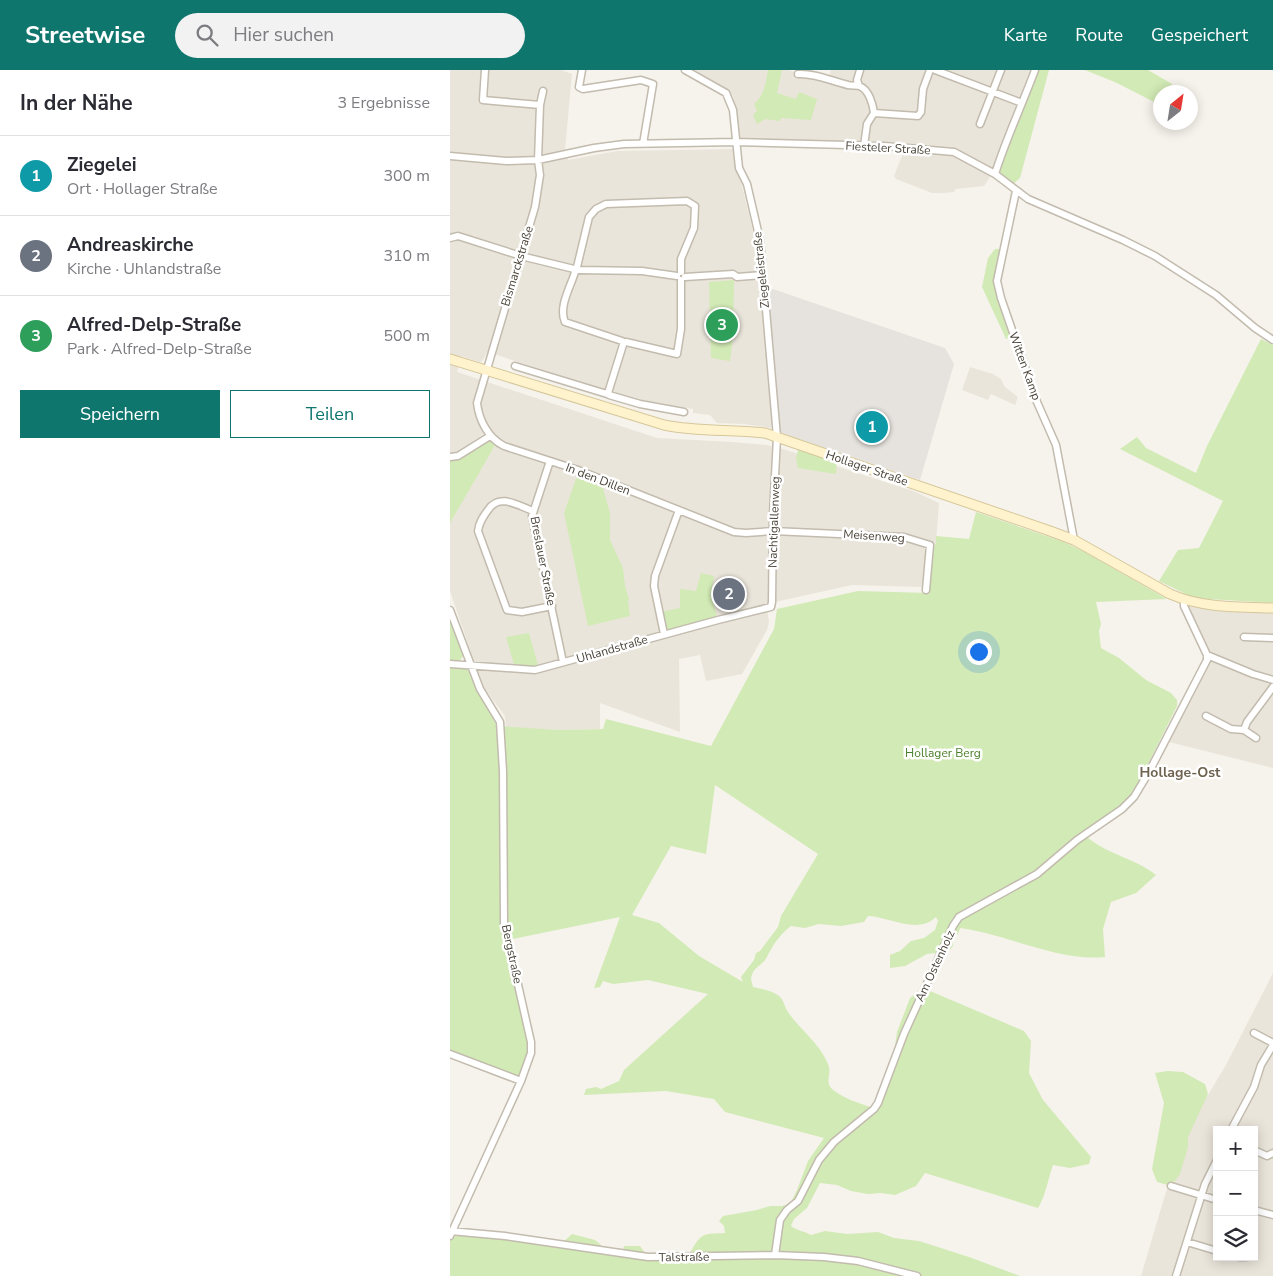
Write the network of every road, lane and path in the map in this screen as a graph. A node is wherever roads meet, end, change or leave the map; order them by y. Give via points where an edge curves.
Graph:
1 (485, 70) edge
2 (582, 70) edge
3 (685, 70) edge
4 (860, 70) edge
5 (930, 70) edge
6 (936, 70) edge
7 (1001, 70) edge
8 (1035, 70) edge
9 (798, 74) dead end
10 (859, 86) junction
11 (543, 91) dead end
12 (993, 91) junction
13 (1022, 103) junction
14 (540, 106) junction
15 (874, 113) junction
16 (980, 124) dead end
17 (736, 142) junction
18 (643, 144) junction
19 (864, 146) junction
20 (450, 156) edge
21 (538, 160) junction
22 (995, 174) junction
23 (1016, 191) junction
24 (450, 238) edge
25 (521, 256) junction
26 (577, 270) junction
27 (763, 275) junction
28 (681, 276) junction
29 (1273, 340) edge
30 (624, 343) junction
31 (450, 359) edge
32 (515, 366) dead end
33 (486, 371) junction
34 (608, 395) junction
35 (604, 408) junction
36 (684, 412) dead end
37 (490, 436) junction
38 (777, 437) junction
39 (450, 457) edge
40 (550, 461) junction
41 (679, 510) junction
42 (533, 511) junction
43 (774, 531) junction
44 (1074, 540) junction
45 (926, 590) dead end
46 (1184, 600) junction
47 (552, 606) junction
48 (771, 607) joint
49 (1273, 608) edge
50 (450, 610) edge
51 (664, 634) junction
52 (1244, 637) dead end
53 (1273, 638) edge
54 (1207, 654) junction
55 (563, 662) junction
56 (450, 664) edge
57 (470, 665) junction
58 (1273, 680) edge
59 (1273, 687) edge
60 (1206, 716) dead end
61 (1244, 730) junction
62 (1256, 738) dead end
63 (1254, 1033) dead end
64 (1273, 1044) edge
65 (450, 1054) edge
66 (521, 1081) junction
67 (1233, 1126) edge
68 (1258, 1152) edge
69 (1273, 1153) edge
70 (1213, 1169) edge
71 (1171, 1186) dead end
72 (1201, 1196) junction
73 (1213, 1199) edge
74 (1258, 1211) edge
75 (1273, 1215) edge
76 (451, 1233) edge
77 (1187, 1242) junction
78 (1213, 1250) edge
79 (775, 1255) junction
80 (917, 1276) edge
81 (1176, 1276) edge

1 - 14 street via 483,100
2 - 18 street via 579,86 583,88 641,80 653,84
3 - 17 street, Ziegeleistraße via 726,93 733,110
4 - 10 street
5 - 15 street via 918,116
6 - 12 street
7 - 12 street
8 - 13 street
9 - 10 street via 809,73
10 - 15 street via 873,104
11 - 14 street, Bismarckstraße
12 - 13 street
12 - 16 street
13 - 22 street
14 - 21 street, Bismarckstraße
15 - 19 street via 867,124
17 - 18 street, Fiesteler Straße
17 - 19 street, Fiesteler Straße
17 - 27 street, Ziegeleistraße via 739,168 747,184 760,240
18 - 21 street, Fiesteler Straße via 594,148
19 - 22 street, Fiesteler Straße via 954,152
20 - 21 street, Fiesteler Straße
21 - 25 street, Bismarckstraße via 538,192
22 - 23 street, Fiesteler Straße
23 - 29 street, Fiesteler Straße via 1155,256 1216,296
23 - 44 street, Witten Kamp via 997,281 1037,402 1056,445
24 - 25 street via 458,236
25 - 26 street
25 - 33 street, Bismarckstraße
26 - 28 street via 642,271
26 - 28 street via 589,217 596,208 606,204 687,201 695,206 694,228 681,260
26 - 30 street via 564,304 564,322
27 - 28 street
27 - 38 street, Ziegeleistraße
28 - 30 street via 681,329 677,354
30 - 34 street
31 - 33 main road, Hollager Straße
32 - 34 street
33 - 35 main road, Hollager Straße
33 - 37 street via 477,403 481,420
34 - 35 street
34 - 36 street
35 - 38 main road, Hollager Straße via 680,429 746,431
37 - 39 street via 458,456
37 - 40 street, In den Dillen via 504,446
38 - 43 street, Nachtigallenweg
38 - 44 main road, Hollager Straße
40 - 41 street, In den Dillen
40 - 42 street, Breslauer Straße
41 - 43 street, In den Dillen via 734,532
41 - 51 street via 655,576 654,586
42 - 47 street, Breslauer Straße
42 - 47 street via 498,501 480,521 478,531 506,610 522,612
43 - 45 street, Meisenweg via 904,537 925,543 930,546
43 - 48 street, Nachtigallenweg
44 - 46 main road, Hollager Straße
46 - 49 main road, Hollager Straße
46 - 54 street
47 - 55 street, Breslauer Straße
48 - 51 street, Uhlandstraße
50 - 57 street, Bergstraße
51 - 55 street, Uhlandstraße
52 - 53 street
54 - 58 street
54 - 79 street, Am Ostenholz via 1207,660 1134,797 1037,874 959,917 919,999 878,1103 834,1142 819,1160 798,1201 780,1220
55 - 57 street, Uhlandstraße via 535,670
56 - 57 street, Uhlandstraße
57 - 66 street, Bergstraße via 500,722 504,923 531,1042 531,1053
59 - 61 street
60 - 61 street via 1231,729
61 - 62 street
63 - 64 street
64 - 67 street via 1260,1065 1254,1087
65 - 66 street
66 - 76 street, Bergstraße
68 - 69 street via 1267,1156
70 - 72 street
71 - 72 street
72 - 73 street
72 - 77 street
74 - 75 street
76 - 79 street, Talstraße via 505,1236 648,1257
77 - 78 street
77 - 81 street
79 - 80 street, Talstraße via 858,1261

